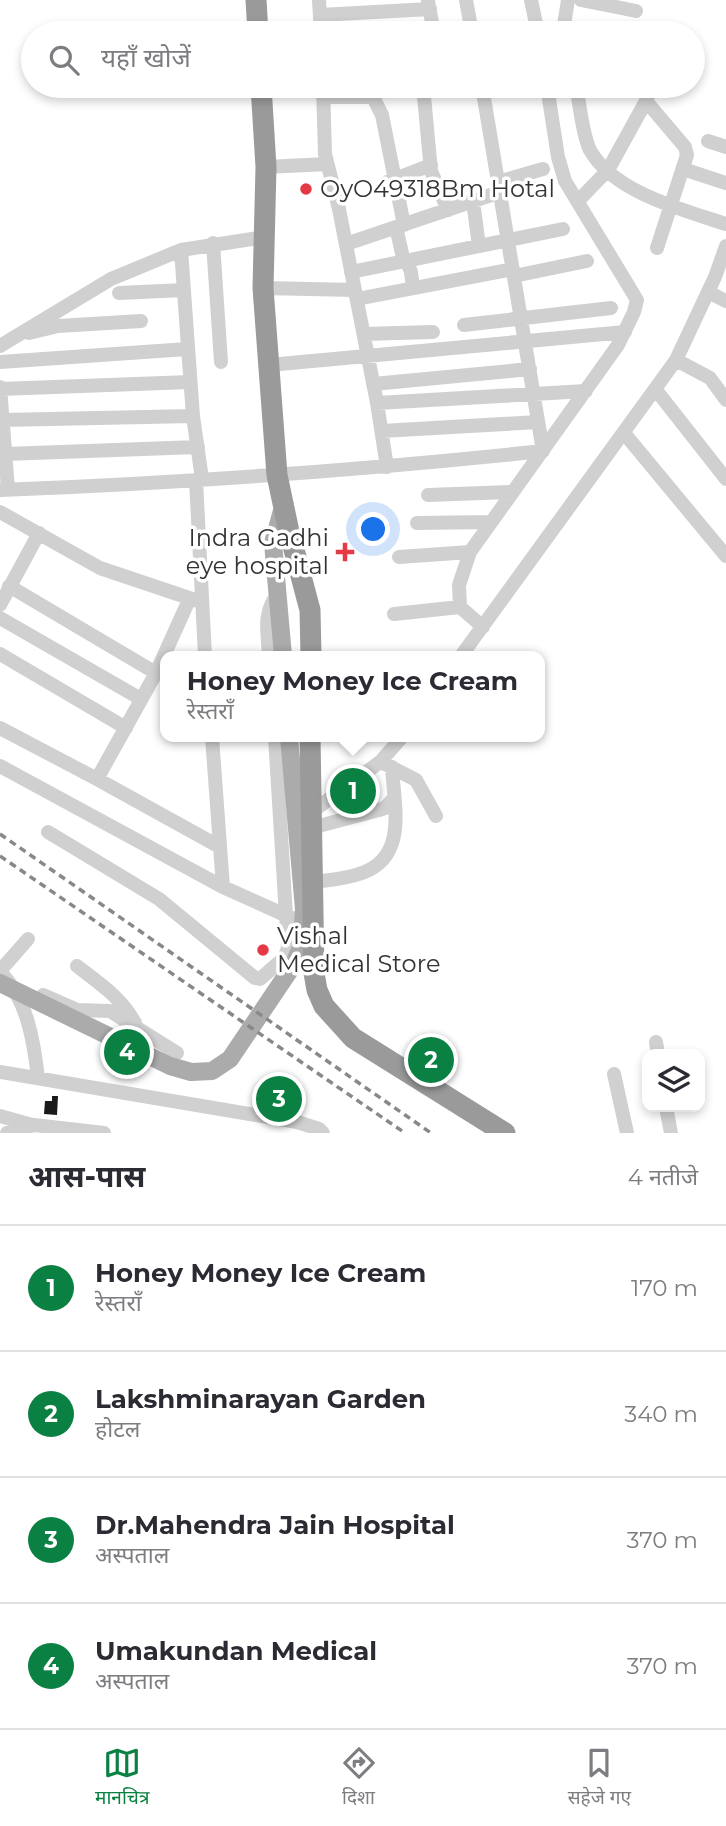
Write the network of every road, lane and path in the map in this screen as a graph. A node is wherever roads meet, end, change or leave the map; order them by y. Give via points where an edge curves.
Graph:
1 (256, 0) edge
2 (466, 0) edge
3 (531, 0) edge
4 (568, 0) edge
5 (581, 0) edge
6 (429, 4) edge
7 (319, 7) edge
8 (636, 11) dead end
9 (257, 21) edge
10 (470, 21) edge
11 (535, 21) edge
12 (565, 21) edge
13 (262, 98) edge
14 (323, 98) edge
15 (375, 98) edge
16 (424, 98) edge
17 (484, 98) edge
18 (549, 98) edge
19 (579, 98) edge
20 (647, 98) edge
21 (646, 101) junction
22 (708, 141) dead end
23 (726, 147) edge
24 (327, 163) junction
25 (431, 165) junction
26 (266, 167) junction
27 (543, 169) dead end
28 (683, 169) junction
29 (608, 170) junction
30 (391, 181) junction
31 (726, 183) edge
32 (499, 187) junction
33 (473, 201) junction
34 (578, 201) junction
35 (671, 206) junction
36 (448, 210) junction
37 (726, 224) edge
38 (400, 226) junction
39 (564, 229) dead end
40 (265, 237) junction
41 (508, 240) junction
42 (213, 243) junction
43 (346, 244) junction
44 (479, 246) junction
45 (726, 246) edge
46 (657, 248) dead end
47 (181, 250) junction
48 (587, 261) dead end
49 (404, 262) junction
50 (351, 272) junction
51 (513, 273) junction
52 (721, 275) edge
53 (263, 288) junction
54 (413, 288) junction
55 (184, 290) junction
56 (708, 292) junction
57 (119, 293) dead end
58 (356, 295) junction
59 (726, 301) edge
60 (611, 308) dead end
61 (521, 319) junction
62 (141, 321) dead end
63 (464, 324) dead end
64 (433, 332) dead end
65 (625, 332) junction
66 (364, 334) junction
67 (14, 337) junction
68 (525, 341) junction
69 (0, 346) edge
70 (187, 349) junction
71 (368, 357) junction
72 (676, 360) junction
73 (0, 362) edge
74 (221, 362) dead end
75 (269, 365) junction
76 (530, 369) junction
77 (190, 382) junction
78 (373, 384) junction
79 (0, 388) edge
80 (656, 390) junction
81 (586, 391) junction
82 (533, 392) junction
83 (726, 400) edge
84 (377, 403) junction
85 (193, 415) junction
86 (2, 420) junction
87 (538, 422) junction
88 (382, 431) junction
89 (624, 433) junction
90 (198, 447) junction
91 (543, 451) junction
92 (5, 454) junction
93 (387, 467) junction
94 (277, 475) junction
95 (726, 479) edge
96 (199, 480) junction
97 (4, 489) edge
98 (513, 492) junction
99 (428, 495) dead end
100 (283, 506) junction
101 (0, 512) edge
102 (490, 522) junction
103 (417, 523) dead end
104 (39, 534) junction
105 (720, 538) edge
106 (470, 552) junction
107 (726, 556) edge
108 (399, 557) dead end
109 (9, 586) junction
110 (278, 594) junction
111 (195, 601) junction
112 (0, 605) edge
113 (460, 607) junction
114 (394, 614) dead end
115 (0, 618) edge
116 (483, 627) junction
117 (170, 651) edge
118 (204, 651) edge
119 (269, 651) edge
120 (283, 651) edge
121 (311, 651) edge
122 (465, 651) edge
123 (0, 654) edge
124 (160, 670) edge
125 (141, 699) junction
126 (0, 728) edge
127 (126, 728) junction
128 (212, 742) edge
129 (275, 742) edge
130 (289, 742) edge
131 (310, 742) edge
132 (399, 742) edge
133 (386, 765) junction
134 (0, 766) edge
135 (97, 779) junction
136 (394, 797) junction
137 (436, 816) dead end
138 (310, 820) junction
139 (48, 832) dead end
140 (220, 847) junction
141 (313, 882) junction
142 (222, 887) junction
143 (287, 916) junction
144 (315, 929) junction
145 (28, 939) dead end
146 (77, 966) dead end
147 (2, 977) edge
148 (137, 1027) junction
149 (177, 1053) dead end
150 (0, 1072) edge
151 (614, 1074) dead end
152 (38, 1078) junction
153 (667, 1112) edge
154 (0, 1116) edge
155 (34, 1125) junction
156 (278, 1126) edge
157 (7, 1133) edge
158 (104, 1133) edge
159 (323, 1133) edge
160 (505, 1133) edge
161 (627, 1133) edge
162 (671, 1133) edge

1 - 9 highway
2 - 10 street
3 - 11 street
4 - 12 street
5 - 8 street
6 - 7 street
13 - 26 highway
14 - 24 street
15 - 30 street via 382,115
16 - 25 street
17 - 32 street
18 - 34 street via 558,157 565,181
19 - 29 street via 590,148
20 - 21 street
21 - 28 street via 685,147
21 - 29 street
22 - 23 street
24 - 26 street
24 - 43 street
25 - 30 street
25 - 36 street
26 - 40 highway
27 - 32 street
28 - 31 street
28 - 35 street
29 - 34 street
29 - 35 street via 634,190
30 - 38 street
32 - 33 street
32 - 41 street
33 - 36 street
33 - 44 street
34 - 65 street via 637,300
35 - 37 street
35 - 46 street
36 - 38 street
38 - 43 street
38 - 49 street
39 - 41 street
40 - 42 street
40 - 53 highway
41 - 44 street
41 - 51 street
42 - 47 street
42 - 74 street
43 - 50 street
44 - 49 street
45 - 52 street
47 - 55 street
47 - 67 street via 111,279
48 - 51 street
49 - 50 street
49 - 54 street
50 - 58 street
51 - 54 street
51 - 61 street
52 - 56 street
53 - 58 street
53 - 75 highway
54 - 58 street
55 - 57 street
55 - 70 street
56 - 59 street
56 - 72 street
58 - 66 street
60 - 61 street
61 - 63 street
61 - 68 street
62 - 67 street via 58,326
64 - 66 street
65 - 68 street
65 - 81 street
66 - 71 street
67 - 69 street
68 - 71 street
68 - 76 street
70 - 73 street
70 - 77 street
71 - 75 street
71 - 78 street
72 - 80 street
72 - 83 street via 710,378
75 - 94 highway
76 - 78 street
76 - 82 street
77 - 79 street
77 - 85 street
78 - 84 street
79 - 86 street
80 - 89 street
80 - 95 street
81 - 82 street
81 - 91 street
82 - 84 street
82 - 87 street
84 - 88 street
85 - 86 street
85 - 90 street
86 - 92 street
87 - 88 street
87 - 91 street
88 - 93 street
89 - 105 street
89 - 116 street
90 - 92 street
90 - 96 street
91 - 93 street
91 - 98 street
92 - 97 street
93 - 94 street
94 - 96 street
94 - 100 highway
96 - 97 street
96 - 111 street
98 - 99 street
98 - 102 street
100 - 110 main road via 273,543
100 - 121 highway via 310,610
101 - 104 street
102 - 103 street
102 - 106 street
104 - 109 street
104 - 111 street via 100,568
105 - 107 street
106 - 108 street
106 - 113 street via 459,585
109 - 112 street
109 - 124 street
110 - 119 street via 269,604 266,618
110 - 120 main road
111 - 117 street
111 - 118 street
113 - 114 street
113 - 116 street
115 - 125 street
116 - 122 street
123 - 127 street
124 - 125 street
125 - 127 street
126 - 135 street
127 - 135 street
128 - 140 street
129 - 143 street
130 - 147 main road via 304,909 302,945 230,1059 212,1071 170,1066
131 - 138 highway
132 - 133 street
133 - 136 street
133 - 137 street via 416,780
133 - 138 street
134 - 142 street
135 - 140 street
136 - 138 street via 379,810
136 - 141 street via 395,837 391,852 381,863 363,873
138 - 141 highway
139 - 143 street via 151,894 255,978 267,975 284,958
140 - 142 street
141 - 144 highway
142 - 143 street
143 - 144 street
144 - 160 highway via 317,990 336,1022 374,1053
145 - 147 street
146 - 148 street via 123,1004
147 - 148 street via 76,1010 110,1011
147 - 152 street via 30,1030
148 - 149 street
150 - 152 street
151 - 161 street
152 - 156 street
153 - 162 street
154 - 155 street
155 - 157 street
155 - 158 street
156 - 159 street

